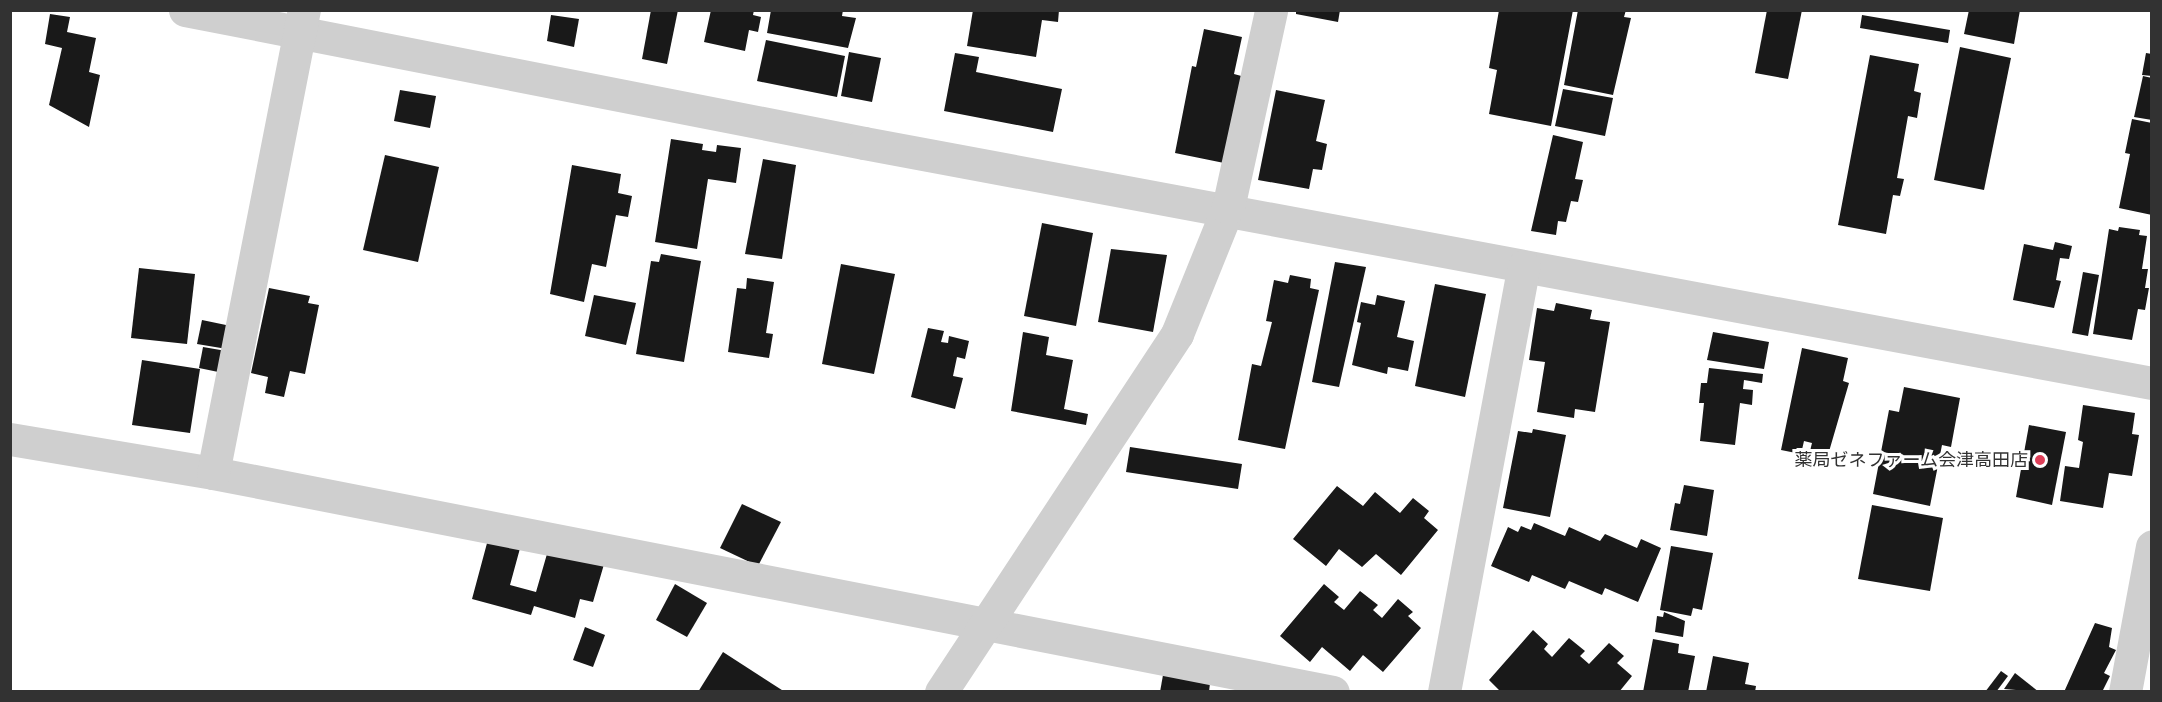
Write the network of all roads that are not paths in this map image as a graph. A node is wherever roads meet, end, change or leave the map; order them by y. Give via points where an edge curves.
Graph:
1 (185, 10) edge
2 (1271, 10) edge
3 (302, 21) edge
4 (1228, 208) junction
5 (1524, 266) junction
6 (2151, 383) edge
7 (10, 439) edge
8 (213, 472) junction
9 (2151, 546) edge
10 (986, 624) junction
11 (941, 692) edge
12 (1333, 692) edge
13 (1444, 692) edge
14 (2125, 692) edge

1 - 3 street
2 - 4 street
3 - 4 street via 853,141
3 - 8 street
4 - 5 street
4 - 10 street via 1177,334
5 - 6 street
5 - 13 street
7 - 8 street
8 - 10 street
9 - 14 street
10 - 11 street
10 - 12 street

